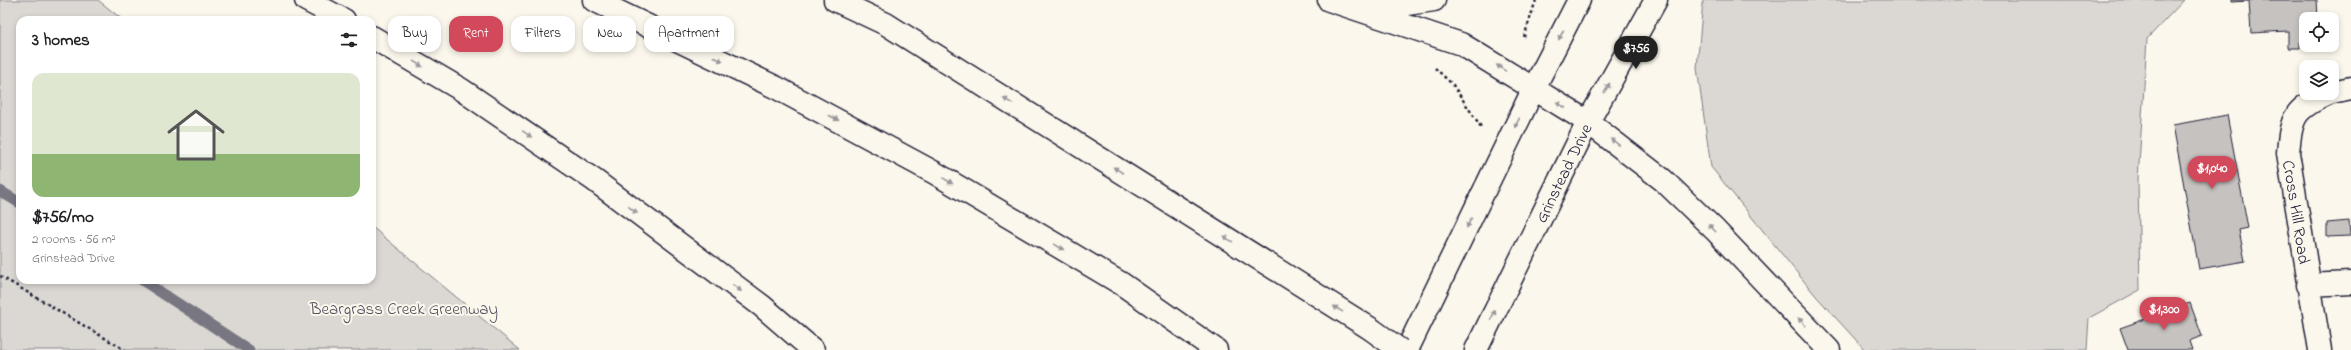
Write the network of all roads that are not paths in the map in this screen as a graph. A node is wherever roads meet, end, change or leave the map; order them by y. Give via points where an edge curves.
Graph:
1 (306, 0) edge
2 (594, 0) edge
3 (835, 0) edge
4 (1434, 0) edge
5 (1579, 0) edge
6 (1656, 0) edge
7 (1335, 2) edge
8 (336, 16) edge
9 (376, 39) edge
10 (1534, 88) junction
11 (2351, 88) edge
12 (2339, 90) edge
13 (2314, 100) edge
14 (1588, 122) junction
15 (2351, 283) edge
16 (2308, 285) junction
17 (813, 350) edge
18 (1216, 350) edge
19 (1400, 350) edge
20 (1407, 350) edge
21 (1476, 350) edge
22 (1829, 350) edge
23 (2320, 350) edge

1 - 8 main road
2 -> 18 main road via 777,88 935,173 1122,284
19 -> 3 main road, bridge via 1371,329 886,24
4 - 7 main road via 1407,4
5 -> 10 main road
14 -> 6 main road, Grinstead Drive
10 -> 7 main road via 1461,44
9 -> 17 main road via 462,90 594,180 762,306
14 -> 10 main road
10 -> 20 main road
11 - 12 main road, Cross Hill Road
13 - 16 main road, Cross Hill Road via 2305,104 2298,113 2290,132 2288,153
21 -> 14 main road, Grinstead Drive
22 -> 14 main road via 1715,230 1663,180
15 - 16 main road
16 - 23 main road, Cross Hill Road

